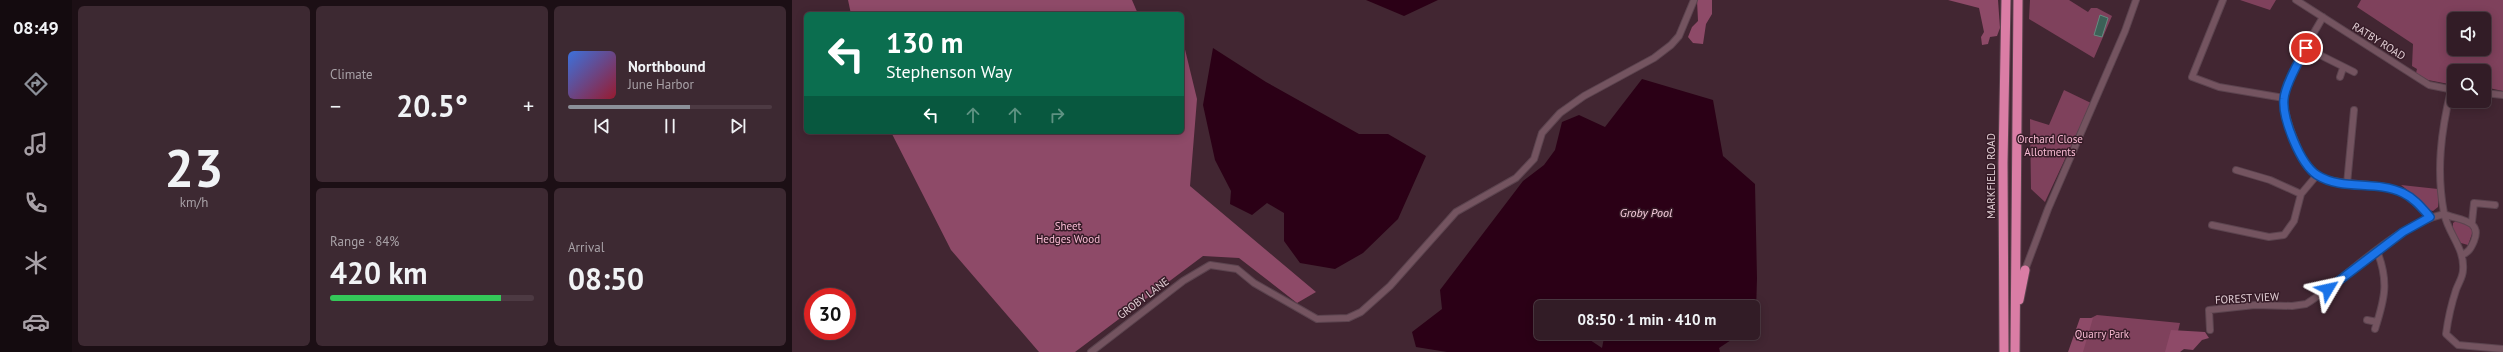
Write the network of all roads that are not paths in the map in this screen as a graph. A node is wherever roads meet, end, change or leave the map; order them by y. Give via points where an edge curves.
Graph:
1 (1694, 0) edge
2 (2006, 0) edge
3 (2018, 0) edge
4 (2136, 0) edge
5 (2223, 0) edge
6 (2296, 0) edge
7 (2323, 17) junction
8 (2306, 48) junction
9 (2343, 68) junction
10 (2354, 72) dead end
11 (2340, 77) dead end
12 (2447, 89) edge
13 (2491, 93) edge
14 (2503, 94) edge
15 (2284, 98) junction
16 (2447, 108) edge
17 (2354, 110) dead end
18 (2236, 170) dead end
19 (2316, 175) junction
20 (2347, 184) junction
21 (2300, 194) junction
22 (2495, 205) dead end
23 (2444, 214) junction
24 (2430, 217) junction
25 (2472, 222) junction
26 (2212, 225) dead end
27 (2377, 251) junction
28 (2462, 255) junction
29 (2025, 270) joint
30 (2367, 320) dead end
31 (2210, 330) dead end
32 (2015, 334) junction
33 (2503, 349) edge
34 (2492, 350) edge
35 (1091, 352) edge
36 (2004, 352) edge
37 (2015, 352) edge

1 - 35 street, GROBY LANE via 1679,36 1671,45 1654,58 1584,96 1560,113 1542,133 1534,159 1494,192 1456,212 1390,286 1361,312 1348,318 1317,319 1254,283 1236,269 1210,265 1177,285
2 - 36 highway, MARKFIELD ROAD via 2003,164
3 - 32 highway
4 - 29 street
5 - 15 street via 2192,77 2219,87
6 - 7 street, RATBY ROAD
7 - 8 street
7 - 12 street, RATBY ROAD via 2429,85
8 - 9 street
8 - 15 street
9 - 10 street
9 - 11 street
13 - 14 street
15 - 19 street via 2292,133 2302,160
16 - 23 street via 2439,158
17 - 20 street
18 - 21 street via 2270,180
19 - 20 street
19 - 21 street
20 - 24 street via 2385,186 2401,192
21 - 26 street via 2294,221 2284,235 2269,236
22 - 25 street via 2474,203
23 - 24 street
23 - 25 street
23 - 28 street
24 - 27 street
25 - 28 street via 2475,239 2468,252
27 - 30 street via 2385,271 2383,301 2376,325
27 - 31 street, FOREST VIEW via 2306,304 2255,305 2209,310
28 - 34 street via 2463,271 2449,314 2446,334 2458,345
29 - 32 highway
32 - 37 highway
33 - 34 street

